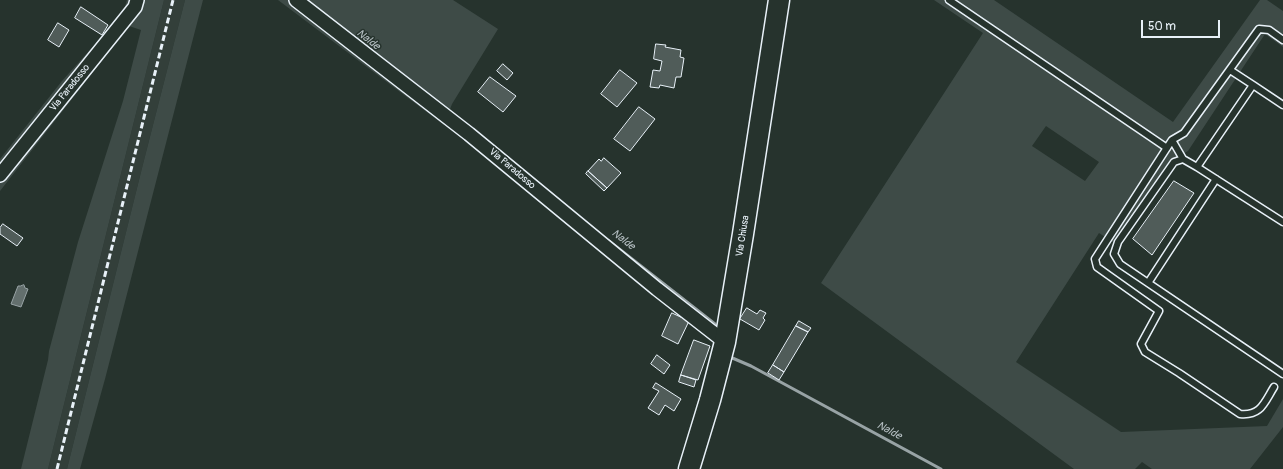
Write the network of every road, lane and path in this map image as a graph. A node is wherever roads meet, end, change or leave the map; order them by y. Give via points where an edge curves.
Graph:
1 (137, 0) edge
2 (296, 0) edge
3 (779, 0) edge
4 (949, 0) edge
5 (1283, 40) edge
6 (1230, 70) junction
7 (1253, 85) junction
8 (1283, 105) edge
9 (1172, 140) junction
10 (1167, 148) junction
11 (1183, 159) junction
12 (1197, 167) junction
13 (0, 175) edge
14 (1216, 179) junction
15 (1283, 222) edge
16 (1148, 283) junction
17 (725, 342) junction
18 (1283, 374) edge
19 (1274, 387) dead end
20 (689, 469) edge

1 - 13 street, Via Paradosso via 135,7
2 - 17 street, Via Paradosso via 469,134
3 - 17 main road, Via Chiusa
4 - 10 lane
5 - 6 lane via 1269,30 1259,29
6 - 7 lane
6 - 9 lane via 1184,133
7 - 8 lane
7 - 12 lane
9 - 10 lane
9 - 11 lane
10 - 19 lane via 1095,259 1097,267 1159,311 1141,344 1145,352 1240,414 1258,412
11 - 12 lane
11 - 16 lane via 1174,162 1118,242 1114,254 1120,264
12 - 14 lane
14 - 15 lane
14 - 16 lane
16 - 18 lane
17 - 20 main road, Via Chiusa

